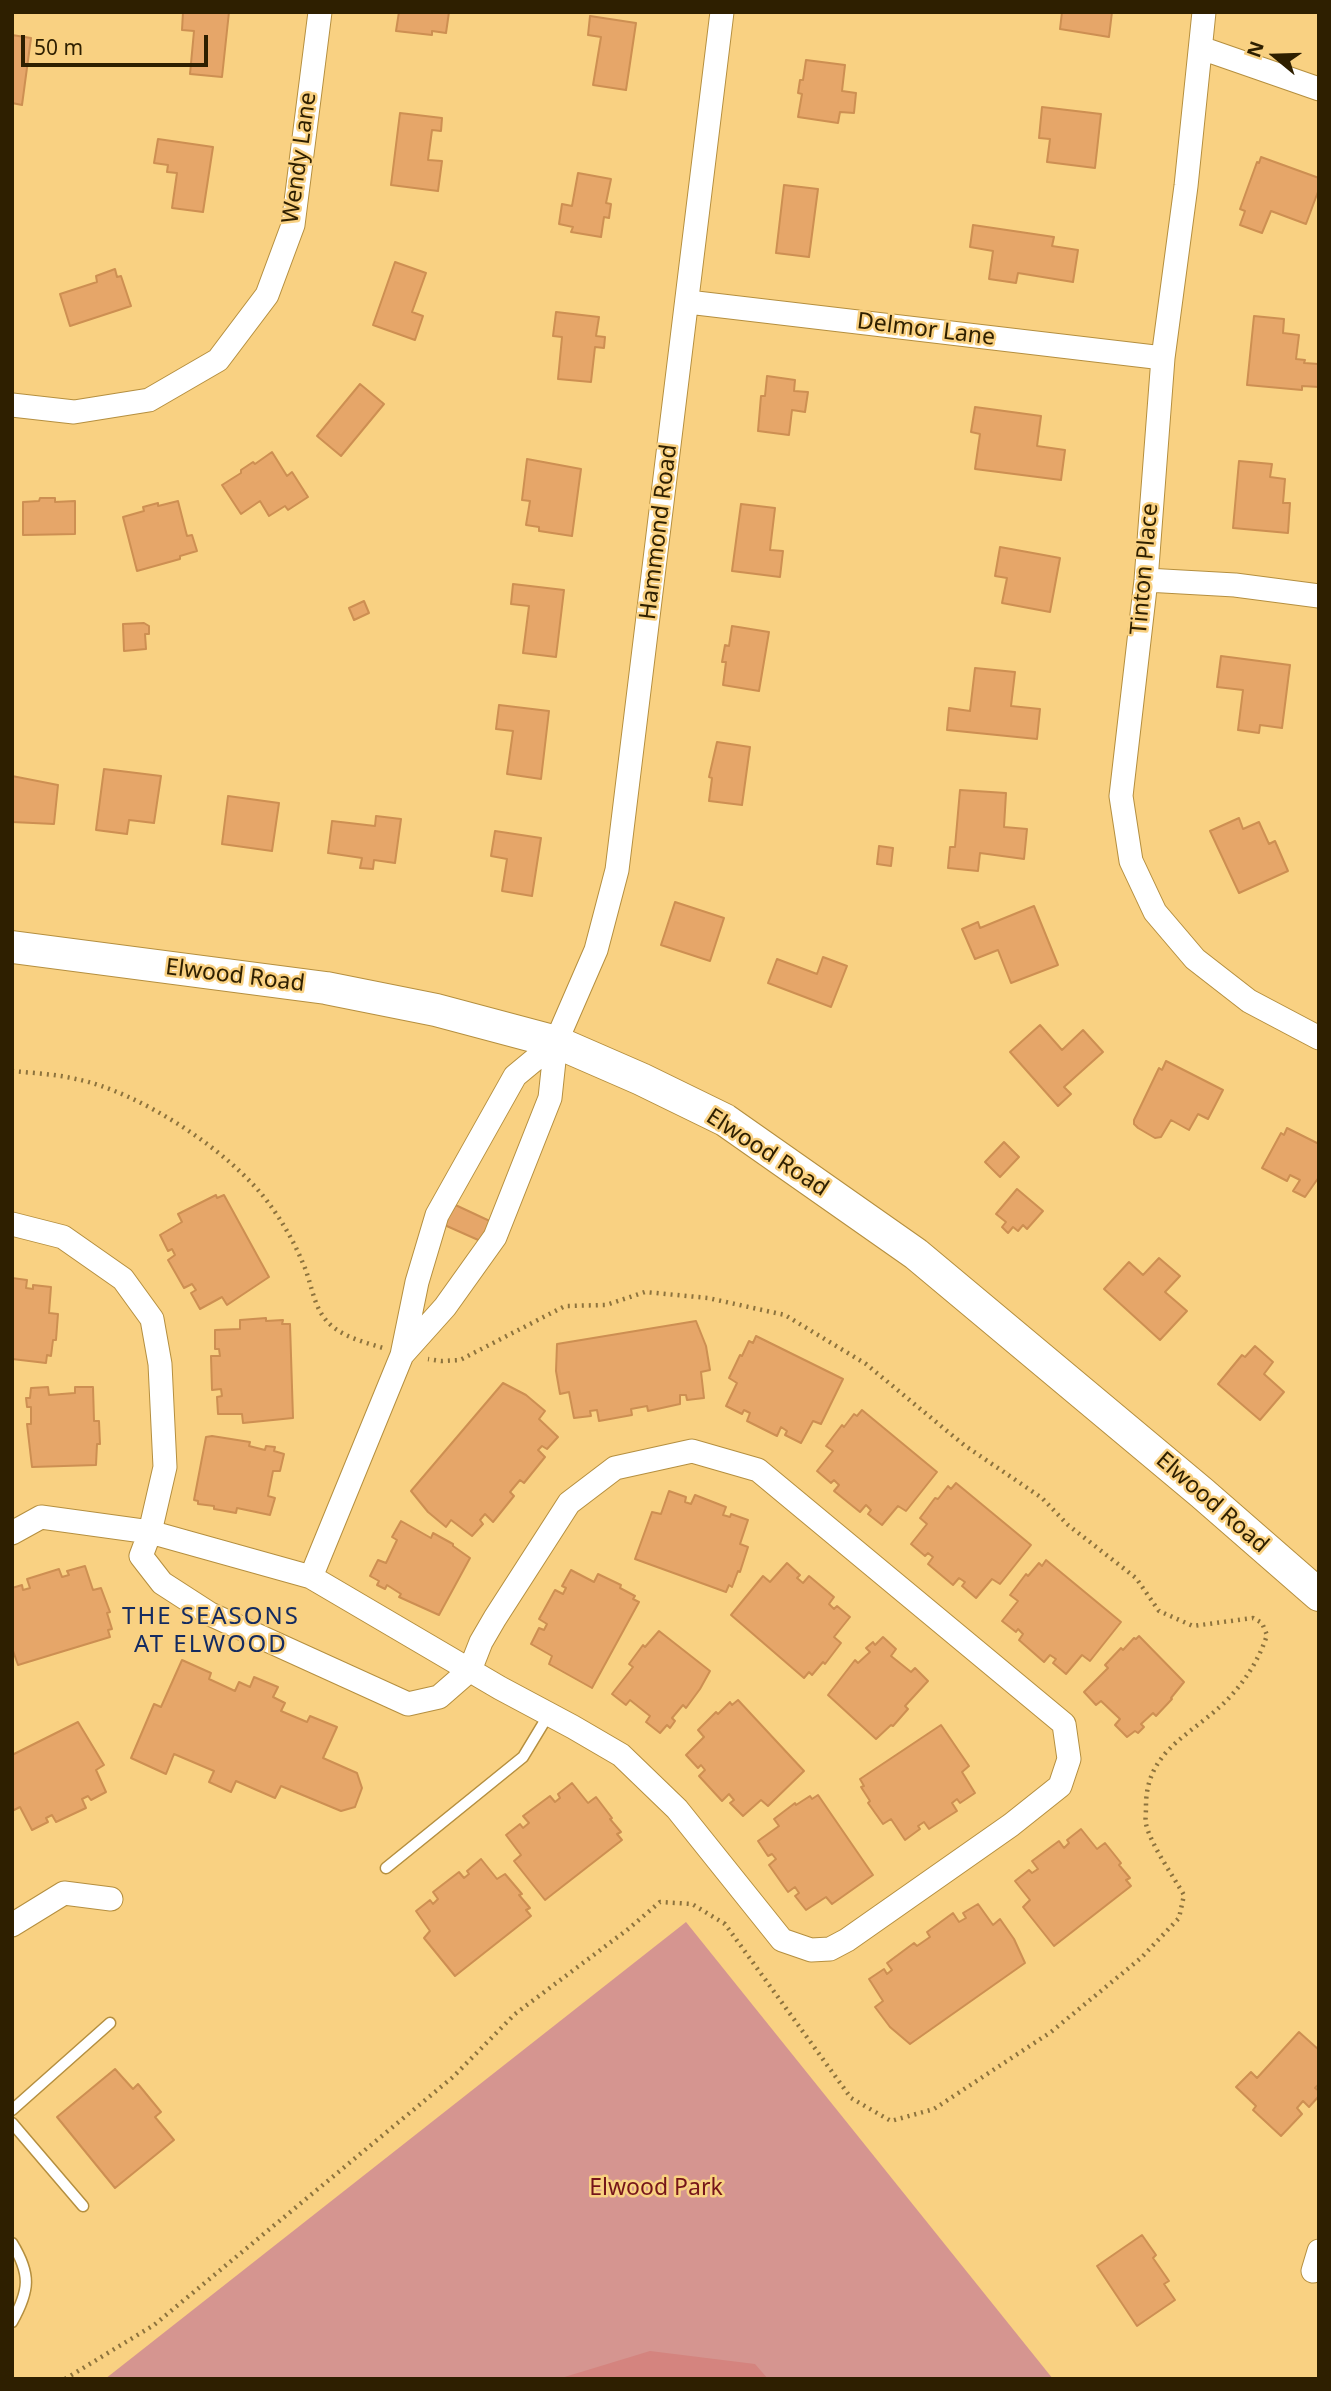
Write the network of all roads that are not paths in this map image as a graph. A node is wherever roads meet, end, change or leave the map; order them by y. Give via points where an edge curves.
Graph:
1 (320, 12) edge
2 (722, 12) edge
3 (1204, 12) edge
4 (1201, 48) junction
5 (1319, 89) edge
6 (688, 302) junction
7 (1163, 358) junction
8 (12, 405) edge
9 (1146, 580) junction
10 (1319, 596) edge
11 (12, 947) edge
12 (1319, 1038) edge
13 (556, 1042) junction
14 (12, 1224) edge
15 (398, 1353) junction
16 (150, 1532) junction
17 (12, 1533) edge
18 (311, 1577) junction
19 (1319, 1595) edge
20 (470, 1670) junction
21 (549, 1714) junction
22 (386, 1868) dead end
23 (111, 1899) dead end
24 (12, 1924) edge
25 (110, 2023) dead end
26 (12, 2110) edge
27 (12, 2123) edge
28 (83, 2206) dead end
29 (12, 2243) edge
30 (12, 2322) edge

1 - 8 street, Wendy Lane via 293,225 267,295 218,360 149,400 74,412
2 - 6 street, Hammond Road
3 - 4 street, Tinton Place
4 - 5 street
4 - 7 street, Tinton Place
6 - 7 street, Delmor Lane
6 - 13 street, Hammond Road via 617,870 596,950
7 - 9 street, Tinton Place
9 - 10 street
9 - 12 street, Tinton Place via 1121,796 1131,861 1156,912 1195,959 1249,1001
11 - 13 main road, Elwood Road via 326,988 436,1010
13 - 15 street via 516,1076 437,1215
13 - 15 street via 550,1098 495,1237 445,1307
13 - 19 main road, Elwood Road via 725,1120 916,1254
14 - 16 street via 63,1237 123,1279 152,1319 160,1364 165,1466
15 - 18 street
16 - 17 street via 41,1517
16 - 18 street
16 - 20 street via 142,1556 162,1583 210,1614 408,1704 439,1697
18 - 20 street
20 - 21 street
20 - 21 street via 495,1618 569,1503 615,1468 692,1451 758,1470 1065,1724 1069,1759 1060,1786 1011,1825 848,1940 830,1949 811,1950 782,1940 677,1809 621,1755
21 - 22 lane via 523,1757
23 - 24 street via 64,1894
25 - 26 lane
27 - 28 lane
29 - 30 lane via 25,2265 26,2284

